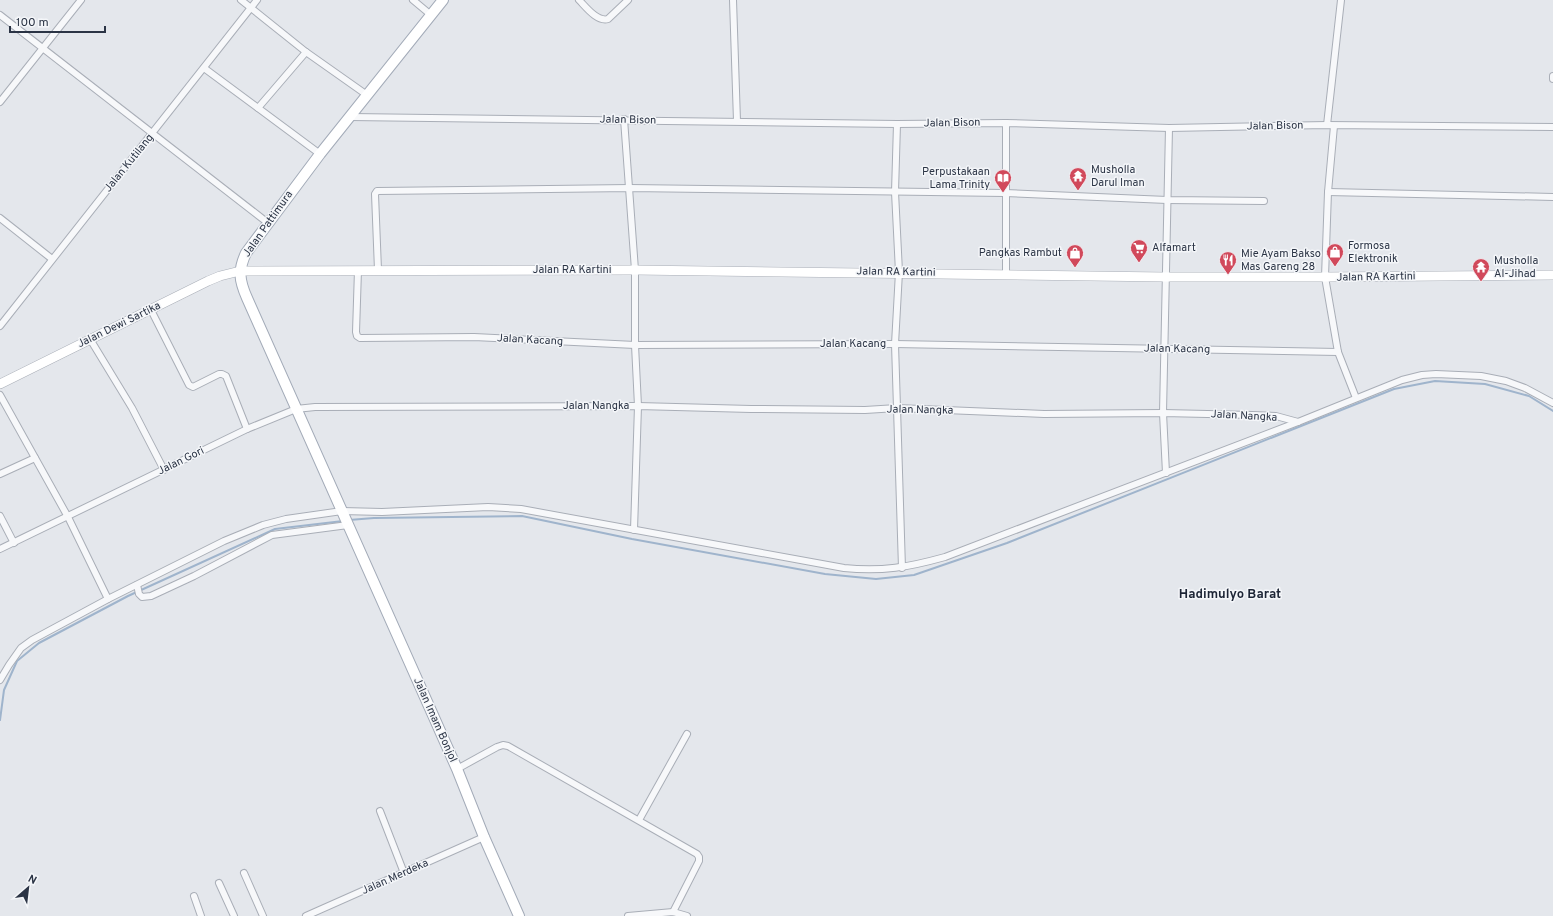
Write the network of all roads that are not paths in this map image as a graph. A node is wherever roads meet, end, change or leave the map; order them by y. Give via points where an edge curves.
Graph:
1 (81, 0) edge
2 (241, 0) edge
3 (257, 0) edge
4 (413, 0) edge
5 (443, 0) edge
6 (579, 0) edge
7 (628, 0) edge
8 (733, 0) edge
9 (1341, 0) edge
10 (251, 8) junction
11 (0, 15) edge
12 (431, 15) junction
13 (42, 49) junction
14 (306, 52) junction
15 (204, 68) junction
16 (1553, 76) edge
17 (1553, 79) edge
18 (367, 96) junction
19 (0, 102) edge
20 (258, 108) junction
21 (350, 117) junction
22 (624, 120) junction
23 (738, 121) junction
24 (1006, 123) junction
25 (897, 124) junction
26 (1331, 126) junction
27 (1553, 127) edge
28 (1169, 128) junction
29 (153, 134) junction
30 (320, 154) junction
31 (630, 188) junction
32 (895, 192) junction
33 (1005, 192) junction
34 (1328, 192) junction
35 (1553, 197) edge
36 (1167, 200) junction
37 (1264, 201) dead end
38 (0, 218) edge
39 (268, 223) junction
40 (52, 259) junction
41 (358, 270) junction
42 (378, 270) junction
43 (635, 270) junction
44 (240, 271) junction
45 (899, 272) junction
46 (1006, 274) junction
47 (1553, 275) edge
48 (1165, 277) junction
49 (1325, 277) junction
50 (151, 310) junction
51 (0, 326) edge
52 (90, 338) junction
53 (894, 344) junction
54 (635, 345) junction
55 (1164, 348) junction
56 (1338, 352) junction
57 (0, 384) edge
58 (0, 395) edge
59 (1356, 398) junction
60 (1553, 403) edge
61 (638, 406) junction
62 (897, 408) junction
63 (296, 409) junction
64 (1163, 413) junction
65 (1298, 422) junction
66 (247, 429) junction
67 (35, 458) junction
68 (164, 470) junction
69 (1166, 473) junction
70 (0, 474) edge
71 (342, 511) junction
72 (0, 516) edge
73 (68, 517) junction
74 (348, 525) junction
75 (634, 530) junction
76 (14, 543) junction
77 (0, 549) edge
78 (902, 568) junction
79 (137, 586) junction
80 (108, 599) junction
81 (0, 680) edge
82 (687, 734) dead end
83 (457, 769) junction
84 (380, 811) dead end
85 (638, 820) junction
86 (484, 837) junction
87 (404, 872) junction
88 (244, 873) dead end
89 (219, 883) dead end
90 (194, 896) dead end
91 (673, 912) junction
92 (201, 916) edge
93 (234, 916) edge
94 (263, 916) edge
95 (306, 916) edge
96 (519, 916) edge
97 (628, 916) edge
98 (686, 916) edge

1 - 13 street
2 - 10 street
3 - 10 street, Jalan Kutilang
4 - 12 street
5 - 12 main road, Jalan Pattimura
6 - 7 street via 604,20
8 - 23 street
9 - 26 street
10 - 14 street
10 - 15 street, Jalan Kutilang
11 - 13 street
12 - 18 main road, Jalan Pattimura
13 - 19 street
13 - 29 street
14 - 18 street
14 - 20 street
15 - 20 street
15 - 29 street, Jalan Kutilang
16 - 17 street
18 - 21 main road, Jalan Pattimura
20 - 30 street
21 - 22 street, Jalan Bison
21 - 30 main road, Jalan Pattimura
22 - 23 street, Jalan Bison
22 - 31 street
23 - 25 street, Jalan Bison
24 - 25 street, Jalan Bison
24 - 28 street, Jalan Bison
24 - 33 street
25 - 32 street
26 - 27 street, Jalan Bison
26 - 28 street, Jalan Bison
26 - 34 street
28 - 36 street
29 - 39 street
29 - 40 street, Jalan Kutilang
30 - 39 main road, Jalan Pattimura
31 - 32 street
31 - 42 street via 377,191 375,194
31 - 43 street
32 - 33 street
32 - 45 street
33 - 36 street
33 - 46 street
34 - 35 street
34 - 49 street
36 - 37 street
36 - 48 street
38 - 40 street
39 - 44 main road, Jalan Pattimura via 246,253
40 - 51 street, Jalan Kutilang
41 - 42 main road, Jalan RA Kartini
41 - 44 main road, Jalan RA Kartini
41 - 54 street, Jalan Kacang via 356,332 360,338 474,337
42 - 43 main road, Jalan RA Kartini
43 - 45 main road, Jalan RA Kartini
43 - 54 street
44 - 50 main road, Jalan Dewi Sartika via 220,276
44 - 63 main road, Jalan Pattimura via 243,288
45 - 46 main road, Jalan RA Kartini
45 - 53 street
46 - 48 main road, Jalan RA Kartini
47 - 49 main road, Jalan RA Kartini
48 - 49 main road, Jalan RA Kartini
48 - 55 street
49 - 56 street
50 - 52 main road, Jalan Dewi Sartika
50 - 66 street via 189,384 193,387 218,374 226,376
52 - 57 main road, Jalan Dewi Sartika
52 - 68 street via 132,408
53 - 54 street, Jalan Kacang
53 - 55 street, Jalan Kacang
53 - 62 street
54 - 61 street
55 - 56 street, Jalan Kacang
55 - 64 street
56 - 59 street
58 - 67 street
59 - 60 street via 1402,380 1436,374 1481,376 1506,381
59 - 65 street
61 - 62 street, Jalan Nangka via 865,410
61 - 63 street, Jalan Nangka
61 - 75 street
62 - 64 street, Jalan Nangka via 1044,414
62 - 78 street
63 - 66 street, Jalan Gori
63 - 71 main road, Jalan Pattimura
64 - 65 street, Jalan Nangka via 1264,415
64 - 69 street
65 - 69 street, Jalan Nangka
66 - 68 street, Jalan Gori
67 - 70 street
67 - 73 street
68 - 73 street, Jalan Gori
69 - 78 street, Jalan Nangka via 945,557
71 - 74 main road, Jalan Pattimura
71 - 75 street, Jalan Nangka via 382,512 488,507 521,509
71 - 79 street, Jalan Nangka via 263,525 224,541
72 - 76 street
73 - 76 street, Jalan Gori
73 - 80 street
74 - 79 street via 272,535 151,596 144,598 139,594
74 - 83 main road, Jalan Imam Bonjol
75 - 78 street, Jalan Nangka via 844,568
76 - 77 street, Jalan Gori
79 - 80 street, Jalan Nangka
80 - 81 street, Jalan Nangka via 25,645 8,665
82 - 85 street
83 - 85 street via 497,747 506,746
83 - 86 main road, Jalan Imam Bonjol
84 - 87 street
85 - 91 street via 699,857
86 - 87 street, Jalan Merdeka
86 - 96 main road, Jalan Imam Bonjol
87 - 95 street, Jalan Merdeka
88 - 94 street
89 - 93 street
90 - 92 street
91 - 97 street
91 - 98 street

